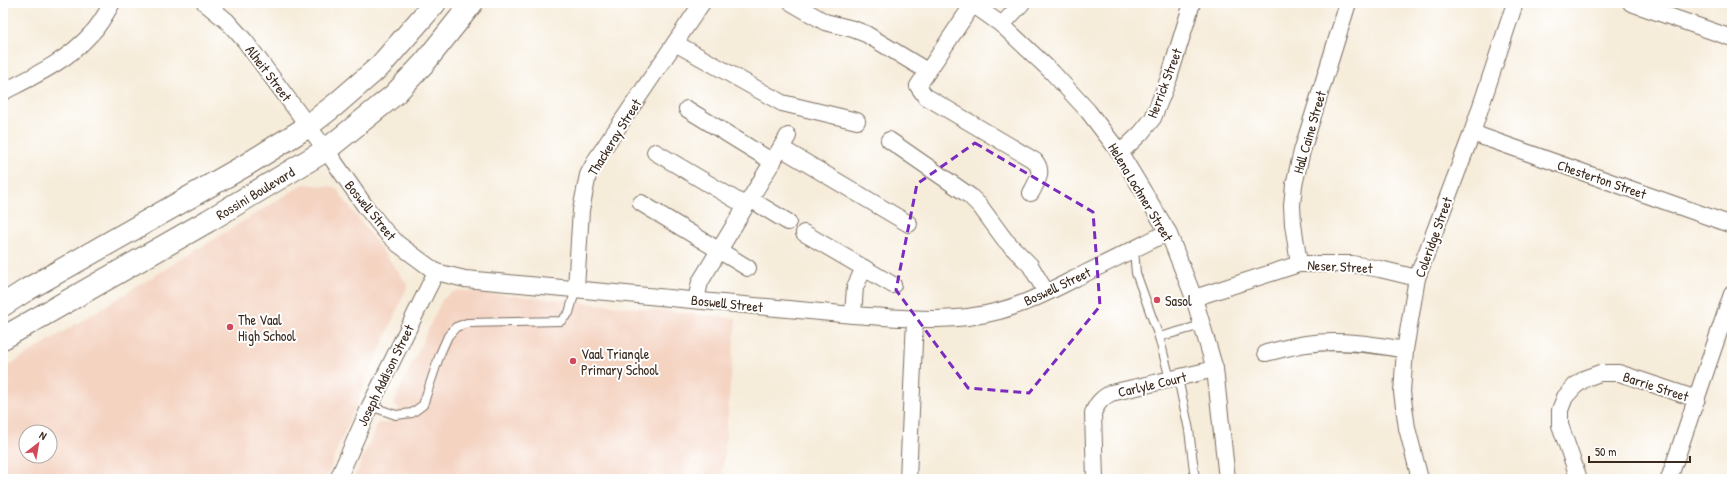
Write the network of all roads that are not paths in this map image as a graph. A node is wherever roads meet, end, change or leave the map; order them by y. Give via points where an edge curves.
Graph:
1 (112, 3) edge
2 (205, 3) edge
3 (435, 3) edge
4 (472, 3) edge
5 (702, 3) edge
6 (792, 3) edge
7 (1022, 3) edge
8 (1192, 3) edge
9 (1348, 3) edge
10 (1516, 3) edge
11 (1631, 3) edge
12 (972, 4) edge
13 (1002, 25) junction
14 (1732, 38) edge
15 (675, 43) junction
16 (927, 71) junction
17 (3, 92) edge
18 (687, 109) dead end
19 (857, 121) dead end
20 (308, 125) junction
21 (1472, 133) junction
22 (889, 140) dead end
23 (781, 149) junction
24 (326, 150) junction
25 (655, 152) dead end
26 (1120, 153) junction
27 (1031, 193) dead end
28 (642, 203) dead end
29 (748, 203) junction
30 (788, 222) dead end
31 (908, 224) dead end
32 (1732, 225) edge
33 (1168, 232) junction
34 (804, 233) dead end
35 (1134, 250) junction
36 (719, 251) junction
37 (1299, 264) junction
38 (748, 268) dead end
39 (864, 268) junction
40 (436, 272) junction
41 (1417, 278) junction
42 (893, 286) dead end
43 (576, 288) junction
44 (1046, 292) junction
45 (1732, 294) edge
46 (1194, 298) junction
47 (696, 300) junction
48 (3, 305) edge
49 (854, 315) junction
50 (915, 319) junction
51 (1202, 325) junction
52 (1160, 337) junction
53 (3, 338) edge
54 (1405, 350) junction
55 (1266, 353) dead end
56 (1215, 369) junction
57 (1174, 379) junction
58 (1697, 399) junction
59 (370, 406) junction
60 (338, 479) edge
61 (908, 479) edge
62 (1095, 479) edge
63 (1195, 479) edge
64 (1227, 479) edge
65 (1420, 479) edge
66 (1579, 479) edge
67 (1669, 479) edge

1 - 17 street via 92,33 75,51 51,67
2 - 20 street, Alheit Street via 227,21 245,42
3 - 20 street, Rossini Boulevard via 380,66
4 - 24 street, Rossini Boulevard via 425,62 394,94
5 - 15 street, Thackeray Street
6 - 16 street via 825,22 866,34
7 - 13 street
8 - 26 street, Herrick Street via 1169,78 1155,113 1141,133
9 - 37 street, Hall Caine Street via 1302,151 1294,185 1293,224
10 - 21 street, Coleridge Street
11 - 14 street
12 - 13 street, Helena Lochner Street
12 - 16 street
13 - 26 street, Helena Lochner Street via 1052,72 1088,111
15 - 19 street via 782,103
15 - 43 street, Thackeray Street via 588,175 581,210
16 - 27 street via 918,86 922,93 1035,161 1040,170
18 - 23 street
20 - 24 street, Alheit Street
20 - 48 street, Rossini Boulevard via 246,165
21 - 32 street, Chesterton Street
21 - 41 street, Coleridge Street
22 - 44 street via 970,196 1005,240 1030,265
23 - 29 street
23 - 31 street
24 - 40 street, Boswell Street via 364,206 385,231
24 - 53 street, Rossini Boulevard via 208,221
25 - 29 street
26 - 33 street, Helena Lochner Street
28 - 36 street
29 - 30 street
29 - 36 street
33 - 35 street, Boswell Street
33 - 46 street, Helena Lochner Street
34 - 39 street
35 - 44 street, Boswell Street
35 - 52 lane via 1136,273
36 - 38 street
36 - 47 street via 700,282
37 - 41 street, Neser Street via 1352,264
37 - 46 street, Neser Street
39 - 42 street
39 - 49 street via 856,287
40 - 43 street, Boswell Street via 465,278
40 - 59 street, Joseph Addison Street
41 - 54 street, Coleridge Street
43 - 47 street, Boswell Street
43 - 59 lane via 569,313 561,321 467,323 456,326 440,354 423,405 412,413 396,415
44 - 50 street, Boswell Street via 999,311 950,319
45 - 58 street
46 - 51 street, Helena Lochner Street
47 - 49 street, Boswell Street
49 - 50 street, Boswell Street
50 - 61 street
51 - 52 lane
51 - 56 street, Helena Lochner Street
52 - 57 lane
54 - 55 street via 1356,343 1331,343 1307,344
54 - 65 street, Coleridge Street via 1402,392 1407,428
56 - 57 street, Carlyle Court
56 - 64 street, Helena Lochner Street
57 - 62 street, Carlyle Court via 1111,393 1097,404 1092,423
57 - 63 lane via 1190,430
58 - 66 street, Barrie Street via 1619,374 1600,373 1586,378 1565,397 1560,410 1560,426
58 - 67 street
59 - 60 street, Joseph Addison Street

